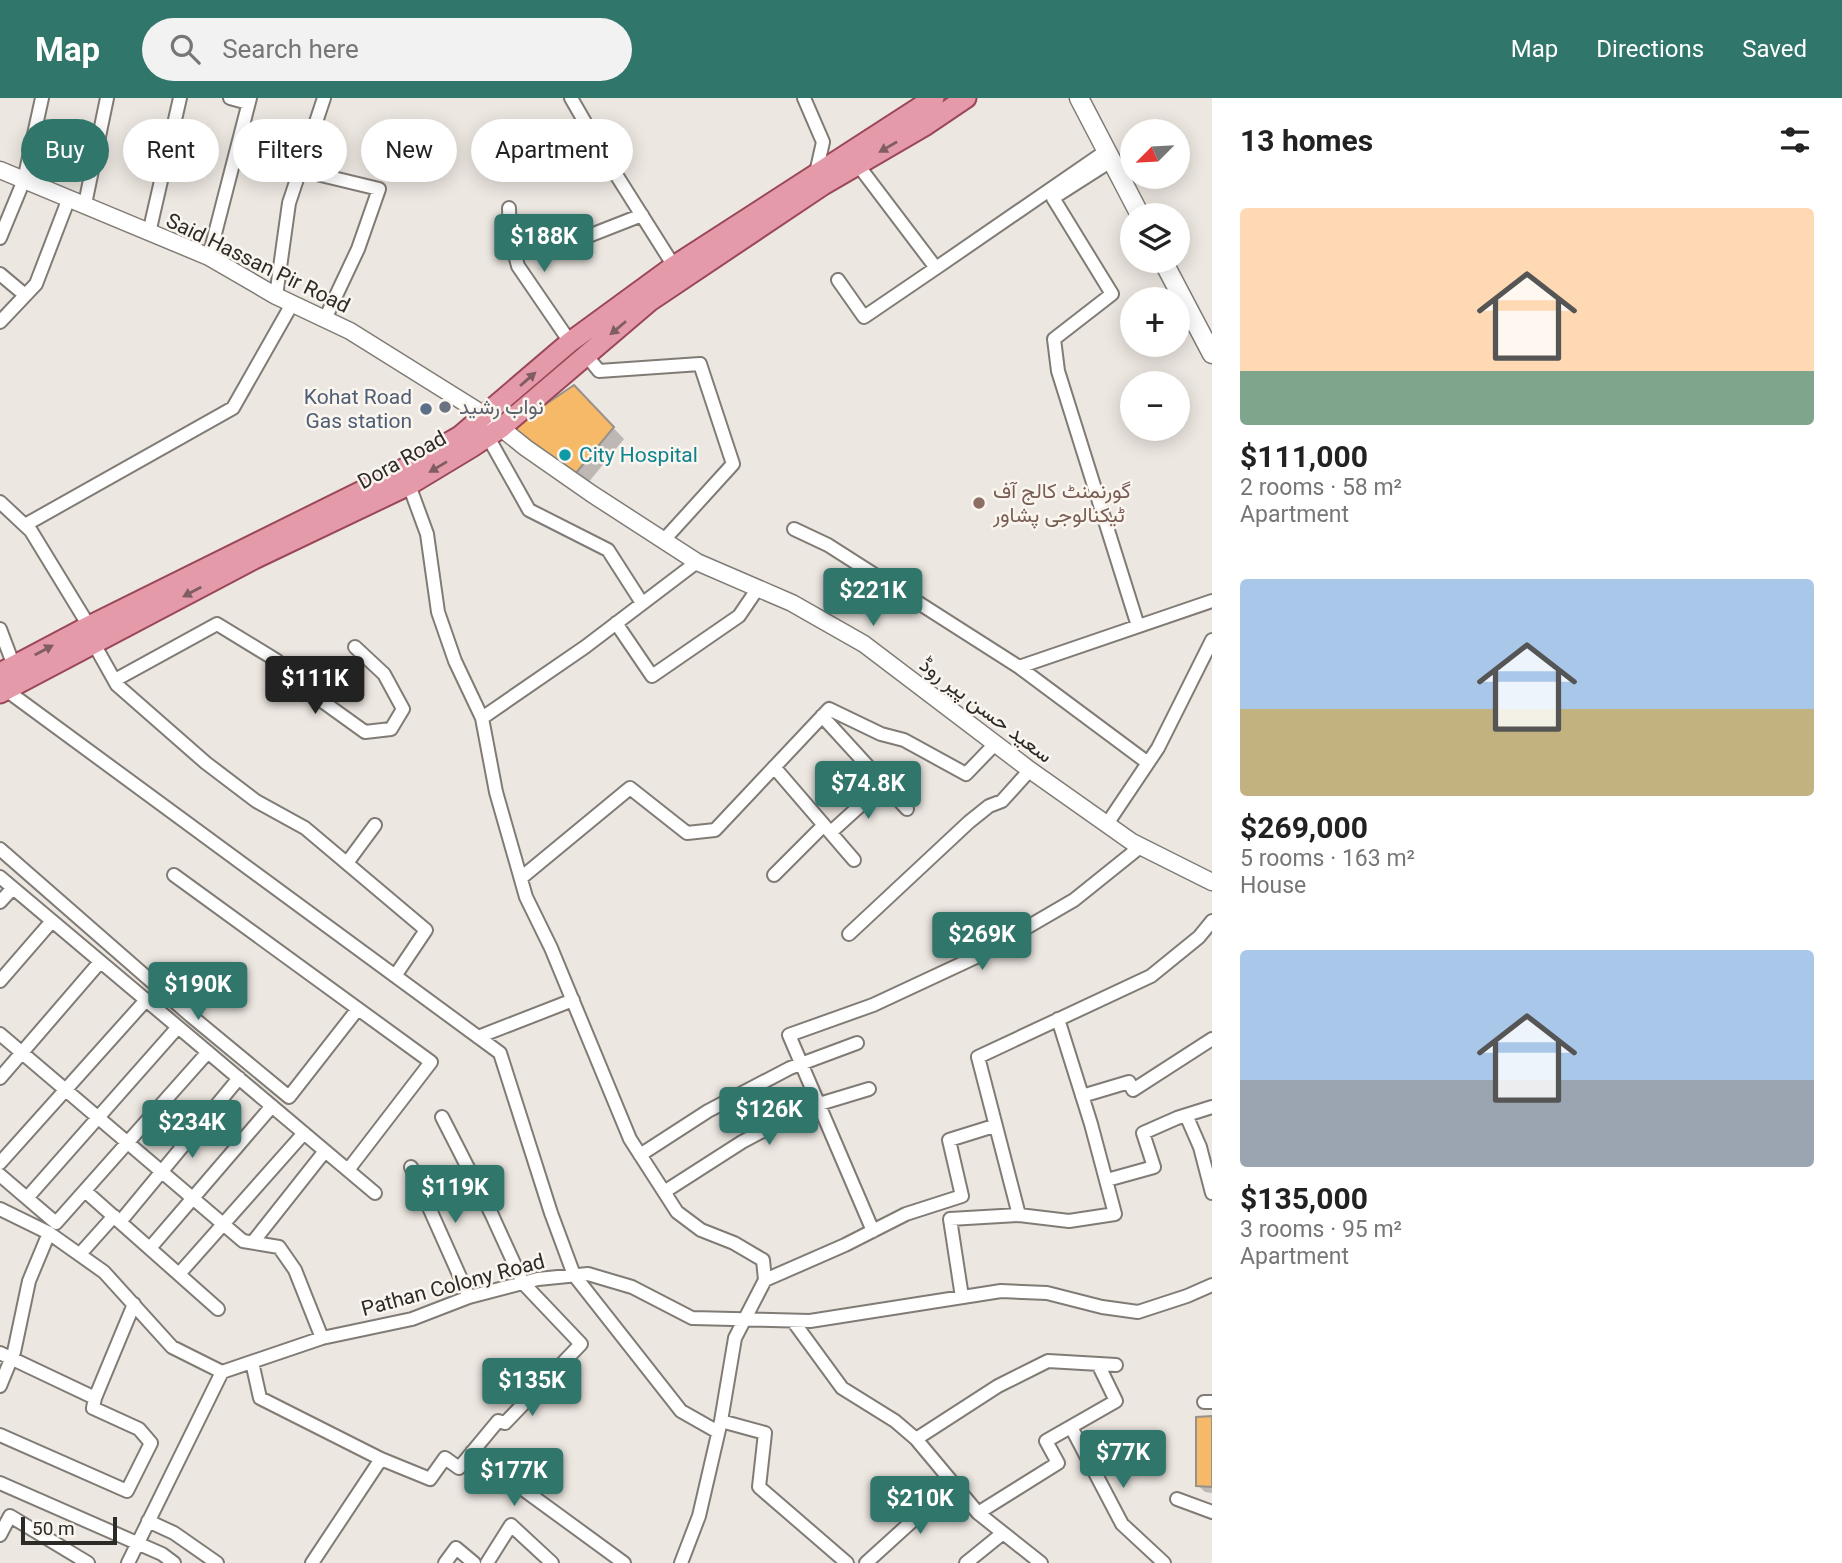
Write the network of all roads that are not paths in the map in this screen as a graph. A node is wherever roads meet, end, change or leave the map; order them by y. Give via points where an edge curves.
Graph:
1 (42, 98) edge
2 (107, 98) edge
3 (180, 98) edge
4 (230, 98) edge
5 (324, 98) edge
6 (572, 98) edge
7 (804, 98) edge
8 (934, 98) edge
9 (966, 98) edge
10 (1079, 98) edge
11 (249, 101) edge
12 (916, 111) edge
13 (37, 119) edge
14 (317, 119) edge
15 (1109, 156) junction
16 (858, 165) junction
17 (0, 170) edge
18 (21, 179) edge
19 (820, 179) junction
20 (347, 181) edge
21 (23, 182) edge
22 (29, 182) edge
23 (296, 182) edge
24 (69, 198) junction
25 (1134, 203) edge
26 (85, 204) junction
27 (509, 208) dead end
28 (642, 215) junction
29 (149, 233) junction
30 (0, 238) edge
31 (550, 251) dead end
32 (209, 257) junction
33 (936, 268) junction
34 (678, 272) junction
35 (1169, 273) edge
36 (0, 274) edge
37 (838, 280) dead end
38 (25, 295) junction
39 (276, 296) junction
40 (292, 304) junction
41 (325, 319) junction
42 (0, 322) edge
43 (570, 342) junction
44 (1212, 354) edge
45 (583, 357) junction
46 (491, 427) junction
47 (409, 485) junction
48 (0, 502) edge
49 (24, 525) junction
50 (794, 529) dead end
51 (663, 541) junction
52 (697, 562) junction
53 (758, 588) junction
54 (1212, 601) edge
55 (642, 603) junction
56 (616, 623) junction
57 (1138, 626) junction
58 (0, 628) edge
59 (91, 635) junction
60 (1212, 640) edge
61 (355, 647) dead end
62 (1019, 667) junction
63 (5, 680) edge
64 (115, 680) junction
65 (822, 716) junction
66 (482, 718) junction
67 (995, 744) junction
68 (1148, 763) junction
69 (774, 767) junction
70 (1030, 770) junction
71 (884, 784) junction
72 (906, 808) dead end
73 (1107, 824) junction
74 (375, 825) dead end
75 (827, 829) junction
76 (1140, 846) junction
77 (0, 849) edge
78 (854, 860) dead end
79 (347, 863) junction
80 (774, 874) dead end
81 (174, 875) dead end
82 (0, 877) edge
83 (521, 878) junction
84 (1212, 882) edge
85 (13, 888) junction
86 (0, 902) edge
87 (52, 921) junction
88 (1212, 921) edge
89 (849, 934) dead end
90 (100, 962) junction
91 (395, 976) junction
92 (0, 981) edge
93 (146, 1000) junction
94 (573, 1000) junction
95 (357, 1010) junction
96 (1058, 1019) junction
97 (178, 1027) junction
98 (0, 1034) edge
99 (478, 1037) junction
100 (1212, 1039) edge
101 (857, 1043) dead end
102 (208, 1052) junction
103 (22, 1053) junction
104 (801, 1064) junction
105 (0, 1078) edge
106 (239, 1078) junction
107 (869, 1089) dead end
108 (66, 1090) junction
109 (1082, 1096) junction
110 (817, 1105) junction
111 (272, 1106) junction
112 (1212, 1107) edge
113 (1186, 1115) junction
114 (98, 1117) junction
115 (442, 1117) dead end
116 (994, 1126) junction
117 (304, 1133) junction
118 (127, 1142) junction
119 (326, 1151) junction
120 (640, 1155) junction
121 (0, 1163) edge
122 (411, 1167) dead end
123 (348, 1170) junction
124 (162, 1171) junction
125 (0, 1175) edge
126 (1107, 1180) junction
127 (85, 1191) junction
128 (664, 1192) junction
129 (1212, 1192) edge
130 (375, 1193) dead end
131 (27, 1198) junction
132 (193, 1198) junction
133 (0, 1209) edge
134 (1019, 1215) junction
135 (117, 1219) junction
136 (222, 1223) junction
137 (873, 1231) junction
138 (49, 1233) junction
139 (253, 1242) junction
140 (150, 1248) junction
141 (80, 1254) junction
142 (179, 1274) junction
143 (574, 1275) junction
144 (765, 1280) junction
145 (523, 1283) junction
146 (1212, 1285) edge
147 (468, 1297) junction
148 (962, 1297) junction
149 (134, 1304) junction
150 (218, 1309) dead end
151 (745, 1319) junction
152 (793, 1321) junction
153 (322, 1339) junction
154 (6, 1355) edge
155 (252, 1362) junction
156 (1098, 1364) junction
157 (1116, 1365) dead end
158 (222, 1372) junction
159 (0, 1386) edge
160 (95, 1398) junction
161 (719, 1427) junction
162 (1071, 1427) junction
163 (0, 1435) edge
164 (916, 1439) junction
165 (472, 1452) junction
166 (381, 1459) junction
167 (0, 1483) edge
168 (953, 1484) junction
169 (1177, 1499) dead end
170 (1212, 1512) edge
171 (978, 1513) junction
172 (148, 1521) junction
173 (1003, 1533) junction
174 (0, 1535) edge
175 (137, 1545) junction
176 (88, 1563) edge
177 (128, 1563) edge
178 (174, 1563) edge
179 (217, 1563) edge
180 (312, 1563) edge
181 (445, 1563) edge
182 (474, 1563) edge
183 (487, 1563) edge
184 (552, 1563) edge
185 (624, 1563) edge
186 (681, 1563) edge
187 (847, 1563) edge
188 (866, 1563) edge
189 (966, 1563) edge
190 (1041, 1563) edge
191 (1164, 1563) edge

1 - 13 street
2 - 26 street
3 - 29 street
4 - 11 street
5 - 14 street
6 - 28 street
7 - 19 street via 822,142
8 - 12 main road
9 - 12 main road, Dora Road
10 - 15 main road
11 - 32 street
12 -> 16 main road, Dora Road
12 - 19 main road
15 - 25 main road
15 - 33 street
15 - 57 street via 1053,198 1112,294 1054,339 1058,371
16 - 19 main road, Dora Road
16 - 33 street
17 - 18 street, Said Hassan Pir Road
19 - 34 main road, Dora Road
20 - 41 street via 379,189 358,249
21 - 30 street
22 - 24 street, Said Hassan Pir Road
23 - 39 street
24 - 26 street, Said Hassan Pir Road
24 - 38 street via 36,284
26 - 29 street, Said Hassan Pir Road
27 - 43 street via 518,266
28 - 31 street
28 - 34 street
29 - 32 street, Said Hassan Pir Road
32 - 39 street, Said Hassan Pir Road
33 - 37 street via 864,317
34 - 43 main road
34 -> 45 main road, Dora Road
35 - 44 main road
36 - 38 street
38 - 42 street
39 - 40 street, Said Hassan Pir Road
40 - 41 street, Said Hassan Pir Road
40 - 49 street via 233,408
41 - 46 street, Said Hassan Pir Road via 350,331
43 - 45 main road
46 -> 43 main road
45 - 46 main road, Dora Road
45 - 51 street via 599,371 700,364 733,464
46 -> 47 main road, Dora Road
46 - 51 street, سعید حسن پیر روڈ
46 - 55 street via 529,510 608,550
46 - 59 main road via 460,436
47 -> 59 main road, Dora Road
47 - 66 street via 427,534 438,611
48 - 49 street
49 - 59 street
50 - 62 street via 828,545
51 - 52 street, سعید حسن پیر روڈ
52 - 53 street, سعید حسن پیر روڈ
52 - 55 street
53 - 56 street via 739,616 652,676
53 - 67 street, سعید حسن پیر روڈ via 864,644
54 - 57 street
55 - 56 street
56 - 66 street
57 - 62 street
58 - 63 street
59 - 63 main road, Dora Road
59 - 64 street
60 - 68 street
61 - 64 street via 384,674 403,709 391,729 365,732 276,660 217,624
62 - 68 street
63 - 91 street
64 - 79 street via 206,763 256,801 305,828
65 - 67 street via 829,709 904,740 965,774
65 - 69 street
65 - 71 street
66 - 83 street via 496,792
67 - 70 street, سعید حسن پیر روڈ
68 - 73 street
69 - 75 street
69 - 83 street via 715,830 687,833 630,788
70 - 73 street, سعید حسن پیر روڈ
70 - 89 street via 1002,801 969,822
71 - 72 street
71 - 75 street
73 - 76 street, سعید حسن پیر روڈ
74 - 79 street
75 - 78 street
75 - 80 street
76 - 84 street, سعید حسن پیر روڈ
76 - 104 street via 1074,900 976,957 873,1005 789,1035
77 - 95 street via 289,1097
79 - 91 street via 426,930
81 - 95 street
82 - 85 street
83 - 94 street
85 - 86 street
85 - 87 street
87 - 90 street
87 - 92 street
88 - 96 street via 1151,976
90 - 93 street
90 - 103 street
91 - 99 street
93 - 97 street
93 - 108 street
94 - 99 street
94 - 120 street
95 - 123 street via 430,1062
96 - 109 street
96 - 116 street via 978,1057
97 - 102 street
97 - 114 street
98 - 103 street
99 - 143 street via 500,1053
100 - 109 street via 1133,1090 1129,1082
101 - 104 street
102 - 106 street
102 - 118 street
103 - 105 street
103 - 108 street
104 - 110 street
104 - 120 street via 709,1111
106 - 111 street
106 - 124 street
107 - 110 street
108 - 114 street
108 - 121 street
109 - 126 street
110 - 128 street via 742,1142
110 - 137 street
111 - 117 street
111 - 132 street
112 - 113 street
113 - 126 street via 1143,1133 1154,1167
113 - 129 street
114 - 118 street
114 - 131 street
115 - 145 street
116 - 134 street
116 - 137 street via 949,1140 962,1196 906,1214
117 - 119 street
117 - 136 street
118 - 124 street
118 - 127 street
119 - 123 street
119 - 139 street
120 - 128 street
122 - 147 street
123 - 130 street
124 - 132 street
124 - 135 street
125 - 131 street
126 - 134 street via 1115,1214 1069,1221
127 - 131 street via 56,1223
127 - 135 street
128 - 144 street via 677,1212 701,1230 763,1260
132 - 136 street
132 - 140 street
133 - 138 street
134 - 148 street via 950,1219
135 - 140 street
135 - 141 street
136 - 139 street via 243,1241
136 - 142 street
137 - 144 street
138 - 141 street
138 - 154 street
139 - 153 street via 279,1247 295,1270
140 - 142 street
141 - 149 street
142 - 150 street
143 - 145 street, Pathan Colony Road
143 - 151 street, Pathan Colony Road via 588,1273 632,1287 692,1318
143 - 161 street via 681,1411
144 - 151 street
145 - 147 street, Pathan Colony Road
145 - 165 street via 581,1343
146 - 148 street, Pathan Colony Road via 1138,1312 1047,1293 1001,1291
147 - 153 street, Pathan Colony Road via 412,1319
148 - 152 street, Pathan Colony Road
149 - 158 street via 172,1347
149 - 160 street
151 - 152 street, Pathan Colony Road
151 - 161 street via 735,1338
152 - 164 street via 842,1388
153 - 155 street, Pathan Colony Road
154 - 159 street
154 - 160 street
155 - 158 street, Pathan Colony Road
155 - 166 street via 260,1398
156 - 157 street
156 - 162 street via 1116,1401
156 - 164 street via 1048,1361 998,1386
158 - 172 street
160 - 163 street via 93,1408 139,1429 152,1443 127,1491
161 - 186 street via 699,1516
161 - 187 street via 765,1433 759,1487
162 - 171 street via 1046,1441 1058,1463
162 - 191 street via 1122,1524
164 - 168 street
165 - 166 street via 459,1468 445,1458 430,1479
165 - 185 street
166 - 180 street
167 - 175 street
168 - 171 street
168 - 188 street
169 - 170 street
171 - 173 street
172 - 175 street
172 - 179 street via 174,1532
173 - 189 street
173 - 190 street
174 - 176 street via 10,1516
175 - 177 street
175 - 178 street
181 - 182 street via 456,1548
183 - 184 street via 511,1525

